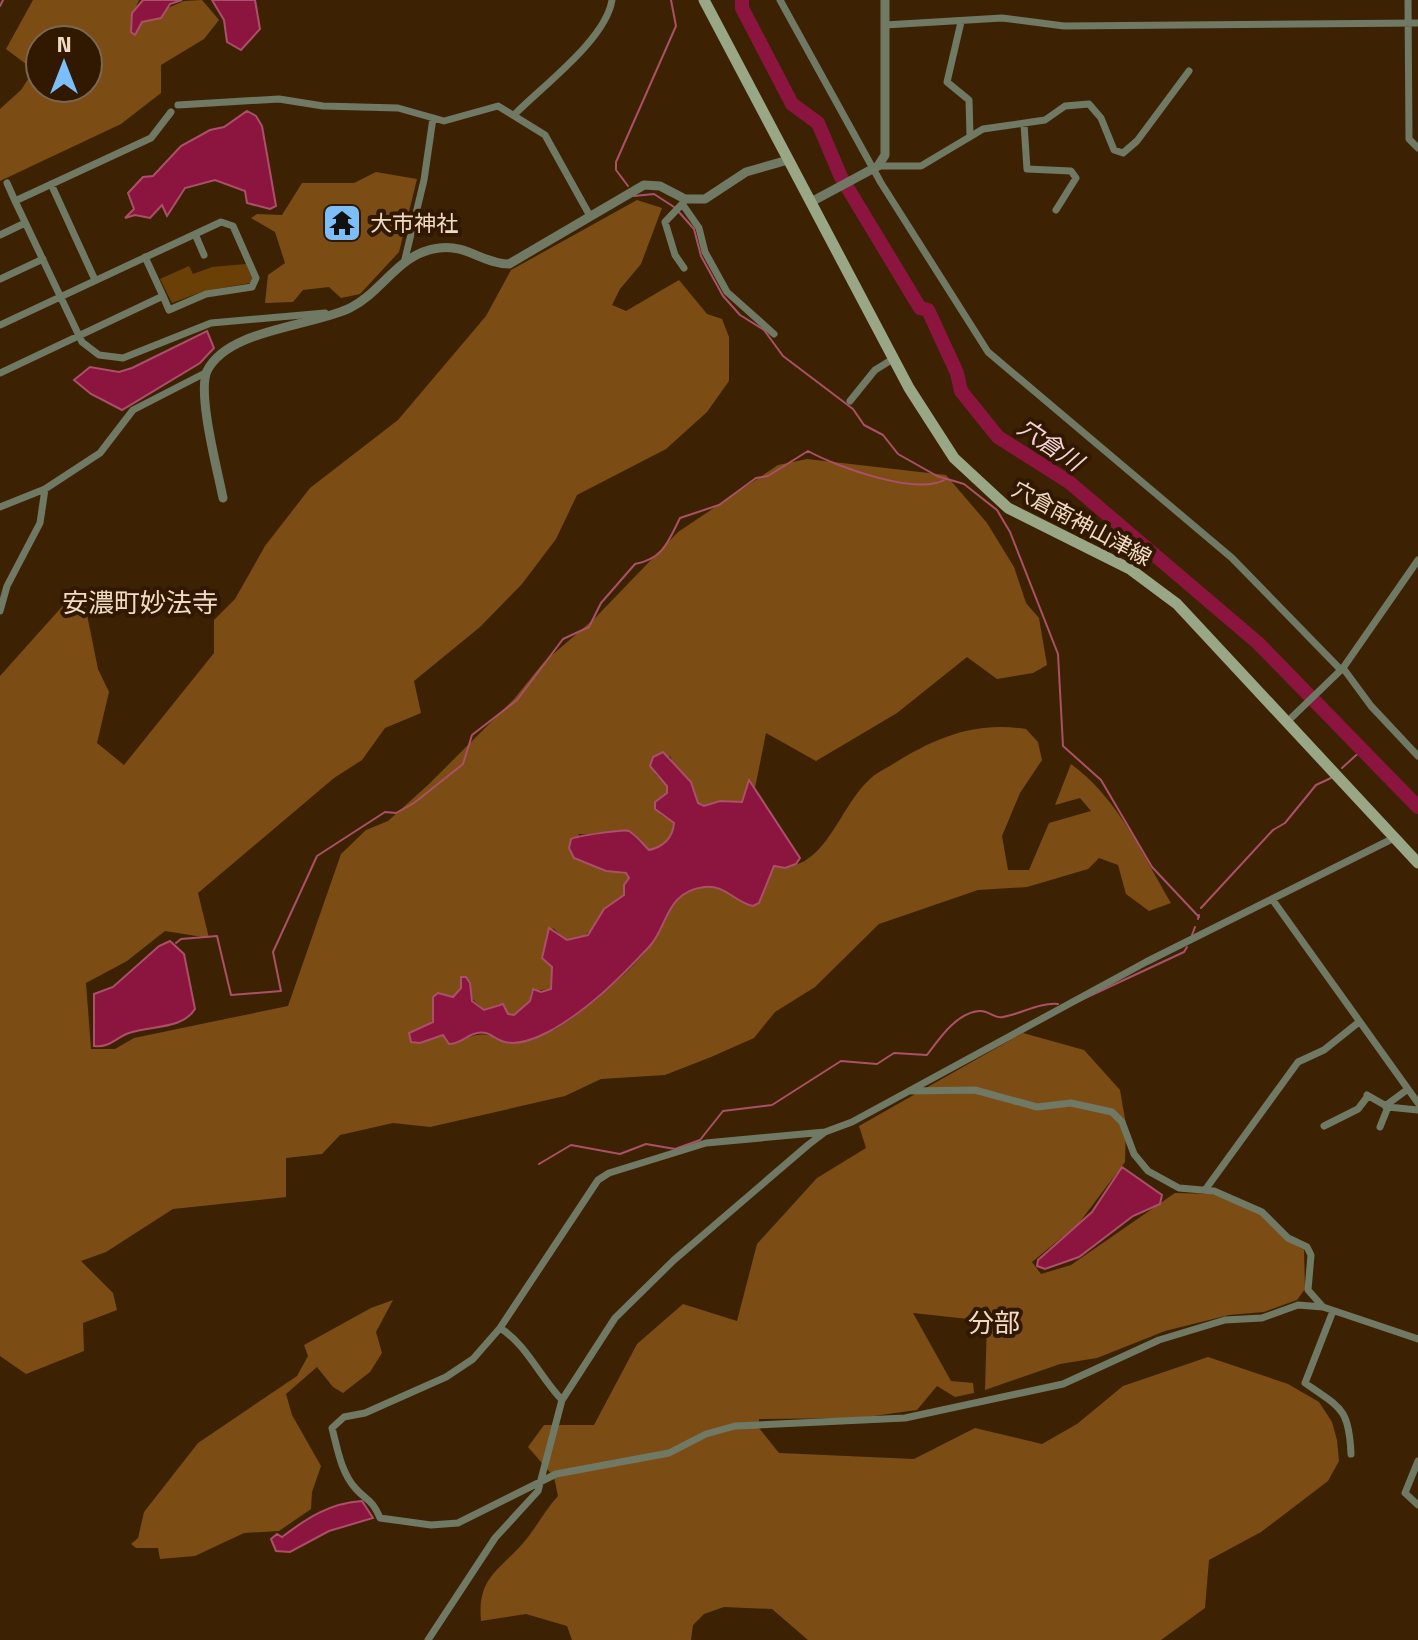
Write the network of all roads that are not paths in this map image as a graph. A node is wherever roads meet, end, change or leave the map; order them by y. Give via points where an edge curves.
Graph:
1 (612, 0) edge
2 (704, 0) edge
3 (780, 0) edge
4 (885, 0) edge
5 (1408, 0) edge
6 (961, 22) junction
7 (1408, 23) junction
8 (1418, 23) edge
9 (885, 25) junction
10 (1189, 71) dead end
11 (178, 105) dead end
12 (171, 112) dead end
13 (516, 113) junction
14 (433, 118) junction
15 (1024, 124) junction
16 (970, 136) junction
17 (1418, 148) edge
18 (788, 160) junction
19 (874, 168) junction
20 (7, 183) dead end
21 (51, 184) junction
22 (814, 200) junction
23 (15, 201) junction
24 (681, 206) junction
25 (1056, 210) dead end
26 (590, 216) junction
27 (25, 223) junction
28 (195, 234) junction
29 (0, 235) edge
30 (204, 255) dead end
31 (145, 257) junction
32 (43, 259) junction
33 (405, 259) junction
34 (684, 268) dead end
35 (0, 279) edge
36 (95, 280) junction
37 (163, 296) junction
38 (60, 297) junction
39 (335, 313) junction
40 (0, 325) edge
41 (774, 334) dead end
42 (79, 337) junction
43 (893, 359) junction
44 (207, 372) junction
45 (0, 373) edge
46 (850, 401) dead end
47 (45, 489) junction
48 (223, 498) dead end
49 (0, 507) edge
50 (1418, 560) edge
51 (0, 611) edge
52 (1341, 670) junction
53 (1290, 719) junction
54 (1418, 756) edge
55 (1396, 837) junction
56 (1418, 863) edge
57 (1272, 899) junction
58 (1359, 1022) junction
59 (1408, 1089) junction
60 (904, 1091) junction
61 (1418, 1103) edge
62 (1386, 1106) junction
63 (1418, 1110) edge
64 (1324, 1126) dead end
65 (1380, 1127) dead end
66 (825, 1132) junction
67 (1205, 1190) junction
68 (1323, 1307) junction
69 (1333, 1311) junction
70 (500, 1328) junction
71 (1418, 1339) edge
72 (562, 1400) junction
73 (1351, 1454) dead end
74 (1418, 1461) edge
75 (542, 1479) junction
76 (1418, 1505) edge
77 (428, 1640) edge

1 - 13 street via 602,27
2 - 18 main road, 穴倉南神山津線
3 - 19 street
4 - 9 street
5 - 7 street
6 - 7 street via 1002,18 1064,26
6 - 9 street
6 - 16 street via 947,82 969,100
7 - 8 street
7 - 17 street via 1409,139
9 - 19 street via 886,150
10 - 15 street via 1123,153 1114,150 1089,104 1065,106 1045,120
11 - 14 street via 279,99 398,108
12 - 21 street via 151,138
13 - 14 street via 491,106 444,121
13 - 26 street via 545,135
14 - 33 street
15 - 16 street via 994,126
15 - 25 street via 1027,169 1071,171 1076,178
16 - 19 street via 921,166
18 - 22 main road, 穴倉南神山津線
18 - 24 street via 746,172 705,199
19 - 22 street
19 - 52 street via 993,357 1232,558
20 - 23 street
21 - 23 street
21 - 36 street
22 - 43 main road, 穴倉南神山津線
23 - 27 street
24 - 26 street via 660,186 644,185
24 - 34 street via 665,222
24 - 41 street via 699,228 705,252 727,292
26 - 33 street via 509,264 449,247
27 - 29 street
27 - 32 street
28 - 30 street
28 - 31 street
28 - 37 street via 221,222 233,226 256,278 252,287 206,294 169,310
31 - 36 street
31 - 37 street
32 - 35 street
32 - 38 street
33 - 39 street via 369,297
36 - 38 street
37 - 42 street
38 - 40 street
38 - 42 street
39 - 42 street via 211,323 123,358 99,355
39 - 44 street via 247,338
42 - 45 street
43 - 46 street via 875,370
43 - 53 main road, 穴倉南神山津線 via 939,439 986,491 1022,517 1155,586
44 - 47 street via 133,410 104,450
44 - 48 street via 205,393
47 - 49 street
47 - 51 street via 40,523
50 - 52 street
52 - 53 street
52 - 54 street
53 - 55 main road, 穴倉南神山津線
55 - 56 main road, 穴倉南神山津線
55 - 57 street
57 - 58 street
57 - 60 street
58 - 59 street
58 - 67 street via 1324,1050 1298,1062
59 - 61 street
59 - 62 street
60 - 66 street
60 - 67 street via 975,1090 1037,1107 1071,1103 1112,1112 1148,1171 1179,1188
62 - 63 street
62 - 64 street via 1368,1096 1358,1109
62 - 65 street
66 - 70 street via 706,1143 609,1173 598,1180
66 - 72 street via 642,1289 615,1318
67 - 68 street via 1262,1212 1288,1238 1307,1247 1308,1290
68 - 69 street
68 - 75 street via 1298,1305 1262,1318 1225,1320 1129,1351 1063,1384 905,1418 735,1426 669,1453
69 - 71 street
69 - 73 street via 1305,1383 1344,1414
70 - 72 street via 519,1340 531,1364
70 - 75 street via 473,1359 446,1377 344,1417 332,1428 344,1469 380,1518 458,1523
72 - 75 street
74 - 76 street via 1405,1493
75 - 77 street via 533,1497 495,1538

